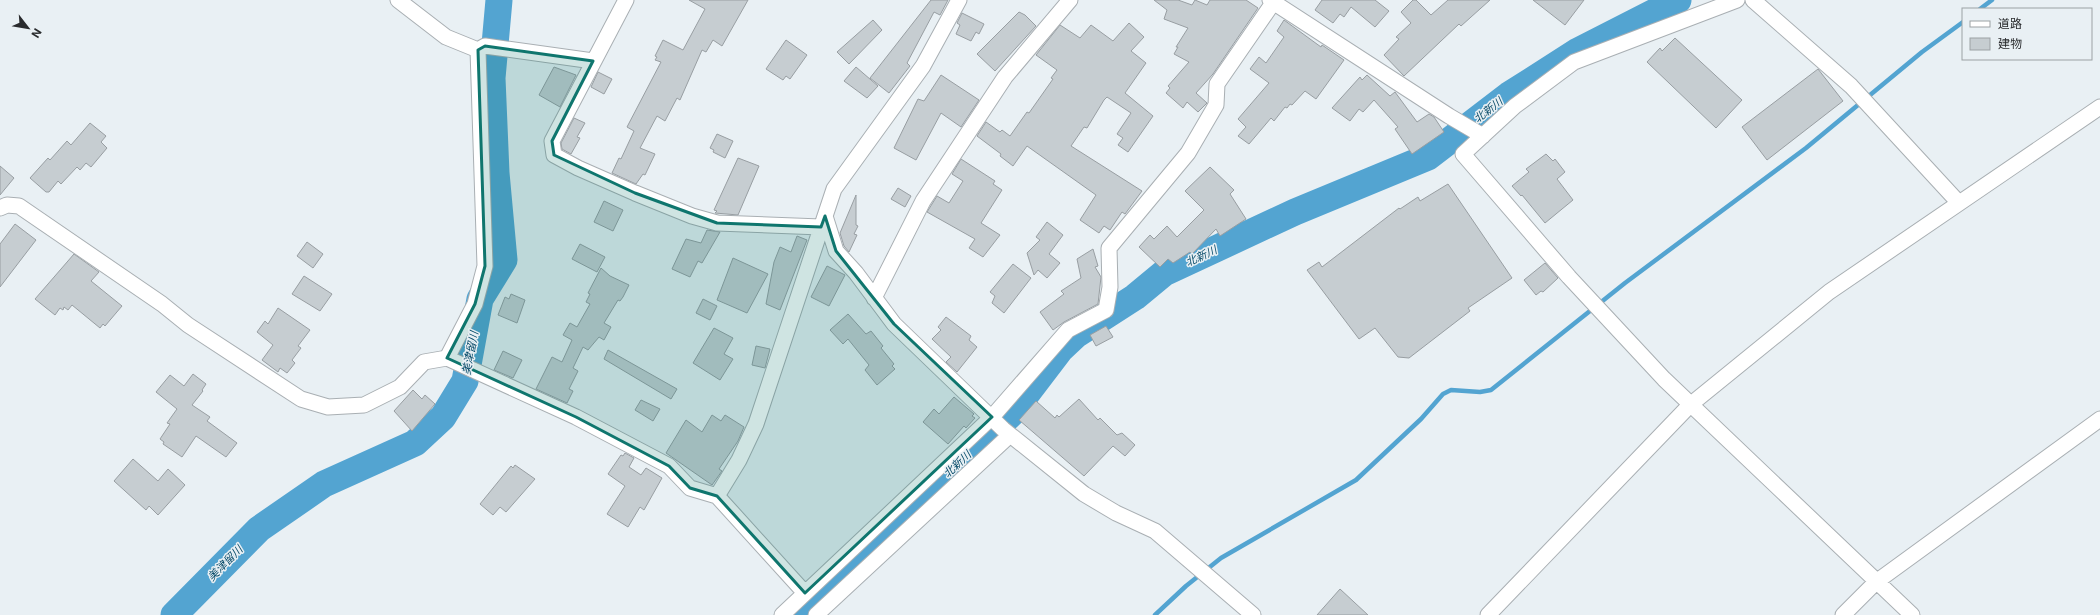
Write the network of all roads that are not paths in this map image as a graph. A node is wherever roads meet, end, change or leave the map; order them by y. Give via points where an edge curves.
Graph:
1 (398, 0) edge
2 (626, 0) edge
3 (959, 0) edge
4 (1070, 0) edge
5 (1737, 0) edge
6 (1753, 0) edge
7 (1272, 1) edge
8 (482, 48) junction
9 (593, 61) junction
10 (2100, 107) edge
11 (1479, 133) junction
12 (1959, 203) junction
13 (0, 208) edge
14 (823, 221) junction
15 (874, 298) junction
16 (452, 361) junction
17 (1690, 405) junction
18 (992, 416) junction
19 (2100, 419) edge
20 (1007, 432) junction
21 (717, 496) junction
22 (1876, 582) junction
23 (805, 594) junction
24 (782, 615) edge
25 (816, 615) edge
26 (1254, 615) edge
27 (1488, 615) edge
28 (1843, 615) edge
29 (1912, 615) edge

1 - 8 street via 446,37
2 - 9 street
3 - 14 street via 923,66 834,189
4 - 15 street via 1005,77 923,201
5 - 11 street via 1574,62
6 - 12 street via 1857,92
7 - 11 street
7 - 18 street via 1217,84 1216,105 1188,153 1109,248 1110,287 1106,310 1068,330
8 - 9 street
8 - 16 street via 486,266 475,304
9 - 14 street via 552,141 554,155 635,193 692,216 717,223
10 - 12 street
11 - 17 street via 1464,154 1590,299
12 - 17 street via 1829,292
13 - 16 street via 7,205 19,206 162,304 188,325 301,399 328,406 364,405 400,387 424,362
14 - 15 street via 836,250
14 - 21 street via 756,424 739,460
15 - 18 street via 894,324
16 - 21 street via 576,417 669,466 690,488
17 - 22 street
17 - 27 street
18 - 20 street
18 - 23 street
19 - 22 street
20 - 25 street
20 - 26 street via 1084,494 1116,513 1155,531
21 - 23 street
22 - 28 street
22 - 29 street
23 - 24 street

